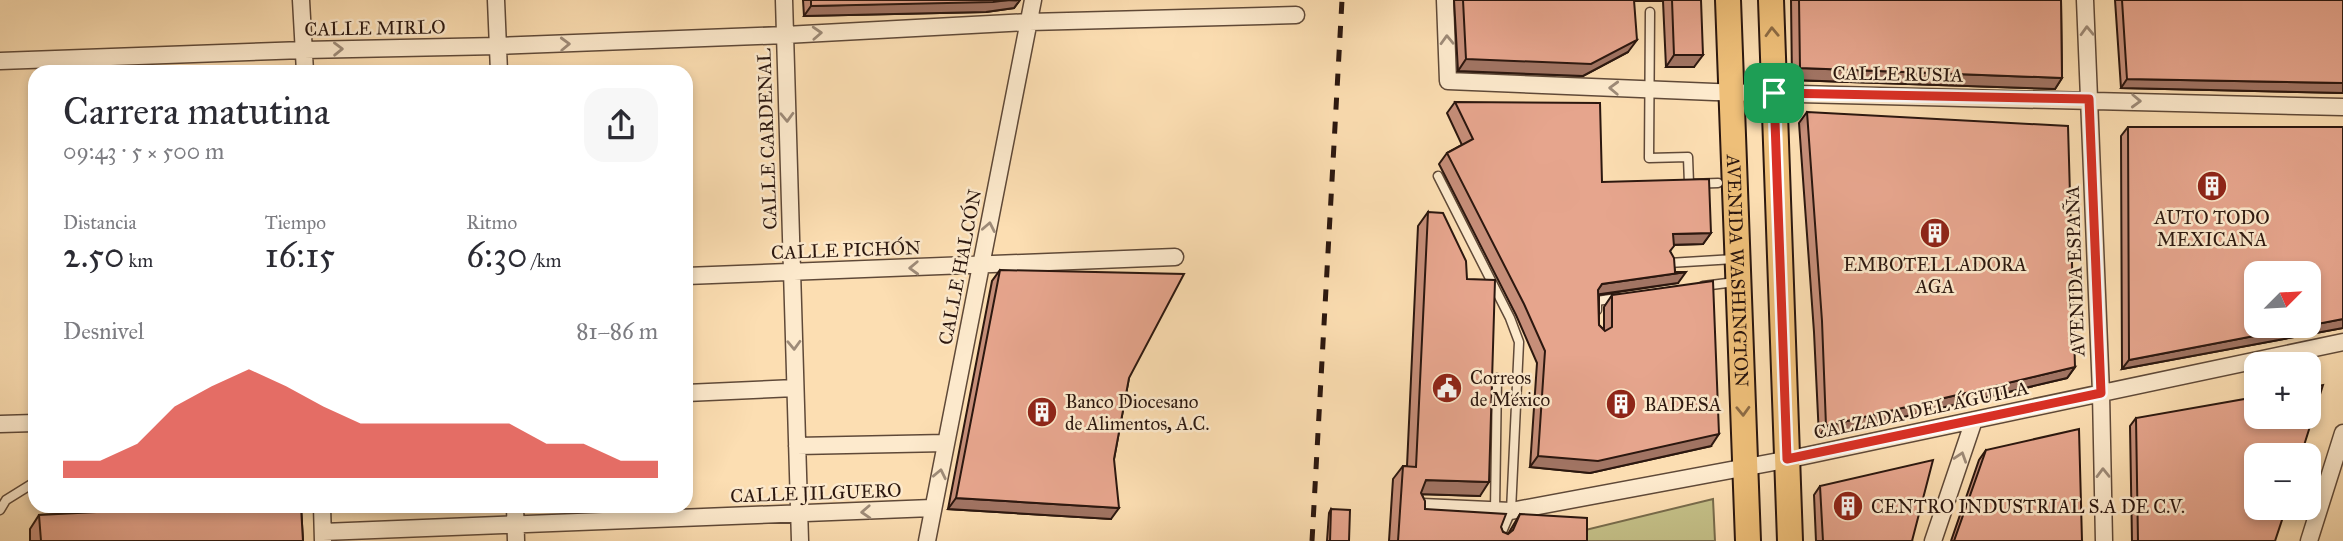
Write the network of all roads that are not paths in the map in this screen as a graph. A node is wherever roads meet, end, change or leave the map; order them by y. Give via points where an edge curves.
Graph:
1 (301, 0) edge
2 (496, 0) edge
3 (784, 0) edge
4 (1033, 0) edge
5 (1445, 0) edge
6 (1728, 0) edge
7 (1771, 0) edge
8 (2085, 0) edge
9 (1650, 12) dead end
10 (1296, 15) dead end
11 (1028, 22) junction
12 (785, 35) junction
13 (498, 46) junction
14 (304, 50) junction
15 (0, 61) edge
16 (305, 65) edge
17 (499, 65) edge
18 (1649, 89) junction
19 (1731, 93) junction
20 (1774, 93) junction
21 (2089, 99) junction
22 (2343, 107) edge
23 (1438, 176) dead end
24 (1718, 183) dead end
25 (1175, 257) dead end
26 (1669, 263) edge
27 (982, 266) junction
28 (1738, 271) junction
29 (792, 272) junction
30 (693, 276) edge
31 (1690, 288) edge
32 (1624, 298) edge
33 (1597, 324) edge
34 (2343, 342) edge
35 (1497, 377) dead end
36 (795, 388) junction
37 (693, 393) edge
38 (2101, 393) junction
39 (1973, 420) junction
40 (28, 423) edge
41 (0, 424) edge
42 (2343, 433) edge
43 (946, 443) junction
44 (797, 446) junction
45 (1787, 459) junction
46 (1745, 468) junction
47 (28, 486) edge
48 (1422, 507) edge
49 (933, 508) junction
50 (0, 510) edge
51 (1503, 511) junction
52 (322, 513) edge
53 (515, 513) edge
54 (799, 515) junction
55 (516, 533) edge
56 (323, 537) edge
57 (800, 541) edge
58 (927, 541) edge
59 (1498, 541) edge
60 (1748, 541) edge
61 (1790, 541) edge
62 (1933, 541) edge
63 (2104, 541) edge
64 (2309, 541) edge

1 - 14 street
2 - 13 street
3 - 12 street, CALLE CARDENAL
4 - 11 street, CALLE HALCÓN
18 -> 5 street, CALLE RUSIA via 1448,80
6 - 19 main road, AVENIDA WASHINGTON
20 -> 7 main road
21 -> 8 street, AVENIDA ESPAÑA
9 - 18 lane
10 - 11 street, CALLE MIRLO
12 -> 11 street, CALLE MIRLO
27 -> 11 street, CALLE HALCÓN
13 -> 12 street, CALLE MIRLO
12 -> 29 street, CALLE CARDENAL
14 -> 13 street, CALLE MIRLO
13 - 17 street
14 - 15 street, CALLE MIRLO
14 - 16 street
18 - 19 street, CALLE RUSIA
18 - 24 lane via 1648,158 1688,157 1689,184
19 - 20 street, CALLE RUSIA
19 - 28 main road, AVENIDA WASHINGTON
20 - 21 street, CALLE RUSIA
20 - 45 main road
21 -> 22 street, CALLE RUSIA
21 - 38 street, AVENIDA ESPAÑA
23 - 51 lane via 1519,342
25 - 27 street, CALLE PICHÓN
26 - 28 lane
27 -> 29 street, CALLE PICHÓN
27 - 43 street, CALLE HALCÓN
28 - 31 lane
28 -> 46 main road, AVENIDA WASHINGTON
29 - 30 street, CALLE PICHÓN
29 -> 36 street, CALLE CARDENAL
32 - 33 lane via 1597,302
34 - 38 street, CALZADA DEL ÁGUILA
35 - 51 lane
36 - 37 street
36 - 44 street, CALLE CARDENAL
38 - 39 street, CALZADA DEL ÁGUILA
63 -> 38 street, AVENIDA ESPAÑA
39 - 45 street, CALZADA DEL ÁGUILA
62 -> 39 street
40 - 41 street
42 - 64 street
43 - 44 street
49 -> 43 street, CALLE HALCÓN
44 - 54 street, CALLE CARDENAL
45 - 46 street, CALZADA DEL ÁGUILA
45 - 61 main road
46 - 51 street, CALZADA DEL ÁGUILA
46 - 60 main road, AVENIDA WASHINGTON
47 - 50 lane via 6,500
48 - 51 street, CALZADA DEL ÁGUILA
49 -> 54 street, CALLE JILGUERO
49 - 58 street, CALLE HALCÓN
51 - 59 lane
52 - 56 street
53 - 55 street
54 - 55 street, CALLE JILGUERO
54 - 57 street, CALLE CARDENAL
55 - 56 street, CALLE JILGUERO

